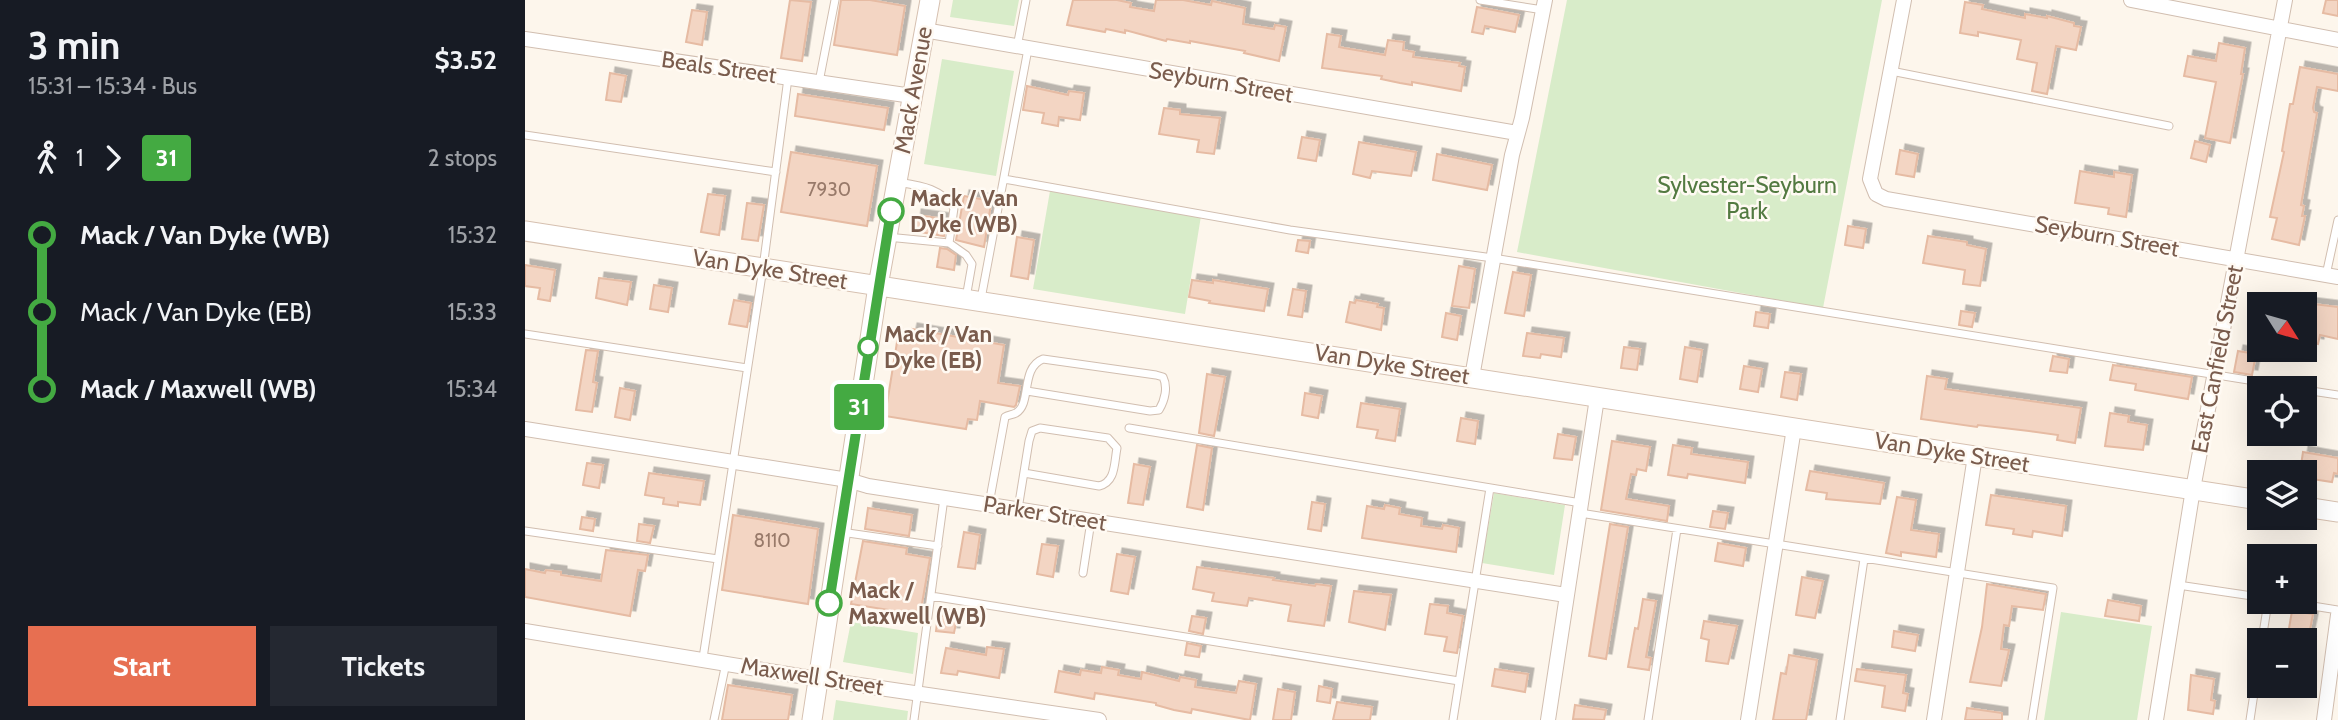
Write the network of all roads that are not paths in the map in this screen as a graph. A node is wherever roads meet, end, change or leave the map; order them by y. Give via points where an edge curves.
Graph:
1 (835, 0) edge
2 (930, 0) edge
3 (1026, 0) edge
4 (1480, 0) edge
5 (1904, 0) edge
6 (2131, 0) edge
7 (2285, 0) edge
8 (1544, 5) edge
9 (2279, 29) junction
10 (924, 30) junction
11 (525, 39) edge
12 (2338, 40) edge
13 (1022, 48) junction
14 (1891, 71) junction
15 (788, 77) junction
16 (819, 82) junction
17 (912, 96) junction
18 (2169, 126) dead end
19 (1517, 133) junction
20 (525, 135) edge
21 (776, 173) junction
22 (1003, 179) junction
23 (897, 182) junction
24 (2338, 220) edge
25 (525, 231) edge
26 (887, 237) junction
27 (949, 243) junction
28 (1493, 258) junction
29 (2236, 259) junction
30 (763, 268) junction
31 (2332, 276) edge
32 (878, 286) junction
33 (973, 300) junction
34 (525, 334) edge
35 (747, 368) junction
36 (2214, 374) junction
37 (1472, 377) junction
38 (2247, 380) edge
39 (1027, 391) junction
40 (2317, 392) edge
41 (2338, 395) edge
42 (1597, 398) junction
43 (1129, 428) dead end
44 (1794, 428) junction
45 (525, 429) edge
46 (1975, 456) junction
47 (733, 461) junction
48 (1024, 473) junction
49 (848, 480) junction
50 (1490, 488) junction
51 (2193, 489) junction
52 (944, 497) junction
53 (2247, 498) edge
54 (989, 505) junction
55 (1580, 508) junction
56 (1018, 509) junction
57 (2317, 509) edge
58 (2338, 512) edge
59 (1091, 520) junction
60 (1677, 529) junction
61 (525, 531) edge
62 (840, 532) junction
63 (1776, 545) junction
64 (938, 546) junction
65 (718, 559) junction
66 (1864, 559) junction
67 (1083, 573) dead end
68 (1957, 573) junction
69 (1474, 580) junction
70 (2178, 584) junction
71 (1566, 595) junction
72 (2247, 595) edge
73 (931, 596) junction
74 (2317, 607) edge
75 (2338, 610) edge
76 (2338, 615) edge
77 (525, 631) edge
78 (703, 659) junction
79 (726, 663) junction
80 (818, 679) junction
81 (1459, 681) junction
82 (918, 692) junction
83 (2253, 698) edge
84 (714, 720) edge
85 (811, 720) edge
86 (914, 720) edge
87 (1099, 720) edge
88 (1453, 720) edge
89 (1548, 720) edge
90 (1648, 720) edge
91 (1748, 720) edge
92 (1840, 720) edge
93 (1934, 720) edge
94 (2032, 720) edge
95 (2156, 720) edge
96 (2250, 720) edge
97 (2325, 720) edge

1 - 16 lane
2 - 10 main road, Mack Avenue
3 - 13 lane
4 - 8 lane
5 - 14 street
6 - 9 street
7 - 9 street, East Canfield Street
8 - 19 street
9 - 12 street
9 - 29 street, East Canfield Street
10 - 13 street, Seyburn Street
10 - 17 main road, Mack Avenue
11 - 15 street, Beals Street
13 - 19 street, Seyburn Street
13 - 22 lane
14 - 18 lane
14 - 29 street, Seyburn Street via 1870,179 1876,194
15 - 16 street, Beals Street
15 - 21 lane
16 - 17 street, Beals Street
17 - 23 main road, Mack Avenue
19 - 28 street
20 - 21 lane
21 - 30 lane
22 - 28 lane via 1290,230
22 - 33 lane
23 - 26 main road, Mack Avenue
23 - 27 lane via 945,195 954,208
24 - 31 lane
25 - 30 main road, Van Dyke Street
26 - 27 lane
26 - 32 main road, Mack Avenue
27 - 33 lane via 972,264
28 - 36 lane
28 - 37 street
29 - 31 street, Seyburn Street
29 - 36 street, East Canfield Street
30 - 32 main road, Van Dyke Street
30 - 35 lane
32 - 33 main road, Van Dyke Street
32 - 49 main road, Mack Avenue
33 - 37 main road, Van Dyke Street
34 - 35 lane
35 - 47 lane
36 - 38 lane
36 - 51 street, East Canfield Street
37 - 42 main road, Van Dyke Street
39 - 39 lane via 1150,411 1159,410 1166,383 1157,374 1043,359 1030,369
39 - 54 lane via 1016,413 1005,417
40 - 41 lane
42 - 44 main road, Van Dyke Street
42 - 55 street
43 - 50 lane
44 - 46 main road, Van Dyke Street
44 - 63 street
45 - 47 street, Parker Street
46 - 51 main road, Van Dyke Street
46 - 68 street
47 - 49 street, Parker Street
47 - 65 lane
48 - 48 lane via 1029,440 1039,428 1108,438 1117,448 1107,484
48 - 56 lane
49 - 52 street, Parker Street
49 - 62 main road, Mack Avenue
50 - 55 lane
50 - 69 lane
51 - 53 main road, Van Dyke Street
51 - 70 street, East Canfield Street
52 - 54 street, Parker Street
52 - 64 lane
54 - 56 street, Parker Street
55 - 60 lane
55 - 71 street
56 - 59 street, Parker Street
57 - 58 main road
59 - 67 lane
59 - 69 street, Parker Street
60 - 63 lane
60 - 90 lane
61 - 65 lane
62 - 64 lane
62 - 80 main road, Mack Avenue
63 - 66 lane
63 - 91 street
64 - 73 lane
65 - 78 lane
66 - 68 lane
66 - 92 lane
68 - 93 street
68 - 94 lane via 2053,588
69 - 71 street, Parker Street
69 - 81 lane
70 - 72 lane
70 - 95 street, East Canfield Street
71 - 89 street
73 - 81 lane
73 - 82 lane
74 - 75 lane
76 - 97 street
77 - 78 street, Maxwell Street
78 - 79 street, Maxwell Street
79 - 80 street, Maxwell Street
79 - 84 lane
80 - 82 street, Maxwell Street
80 - 85 main road, Mack Avenue
81 - 88 lane
82 - 86 lane
82 - 87 street, Maxwell Street
83 - 96 lane

